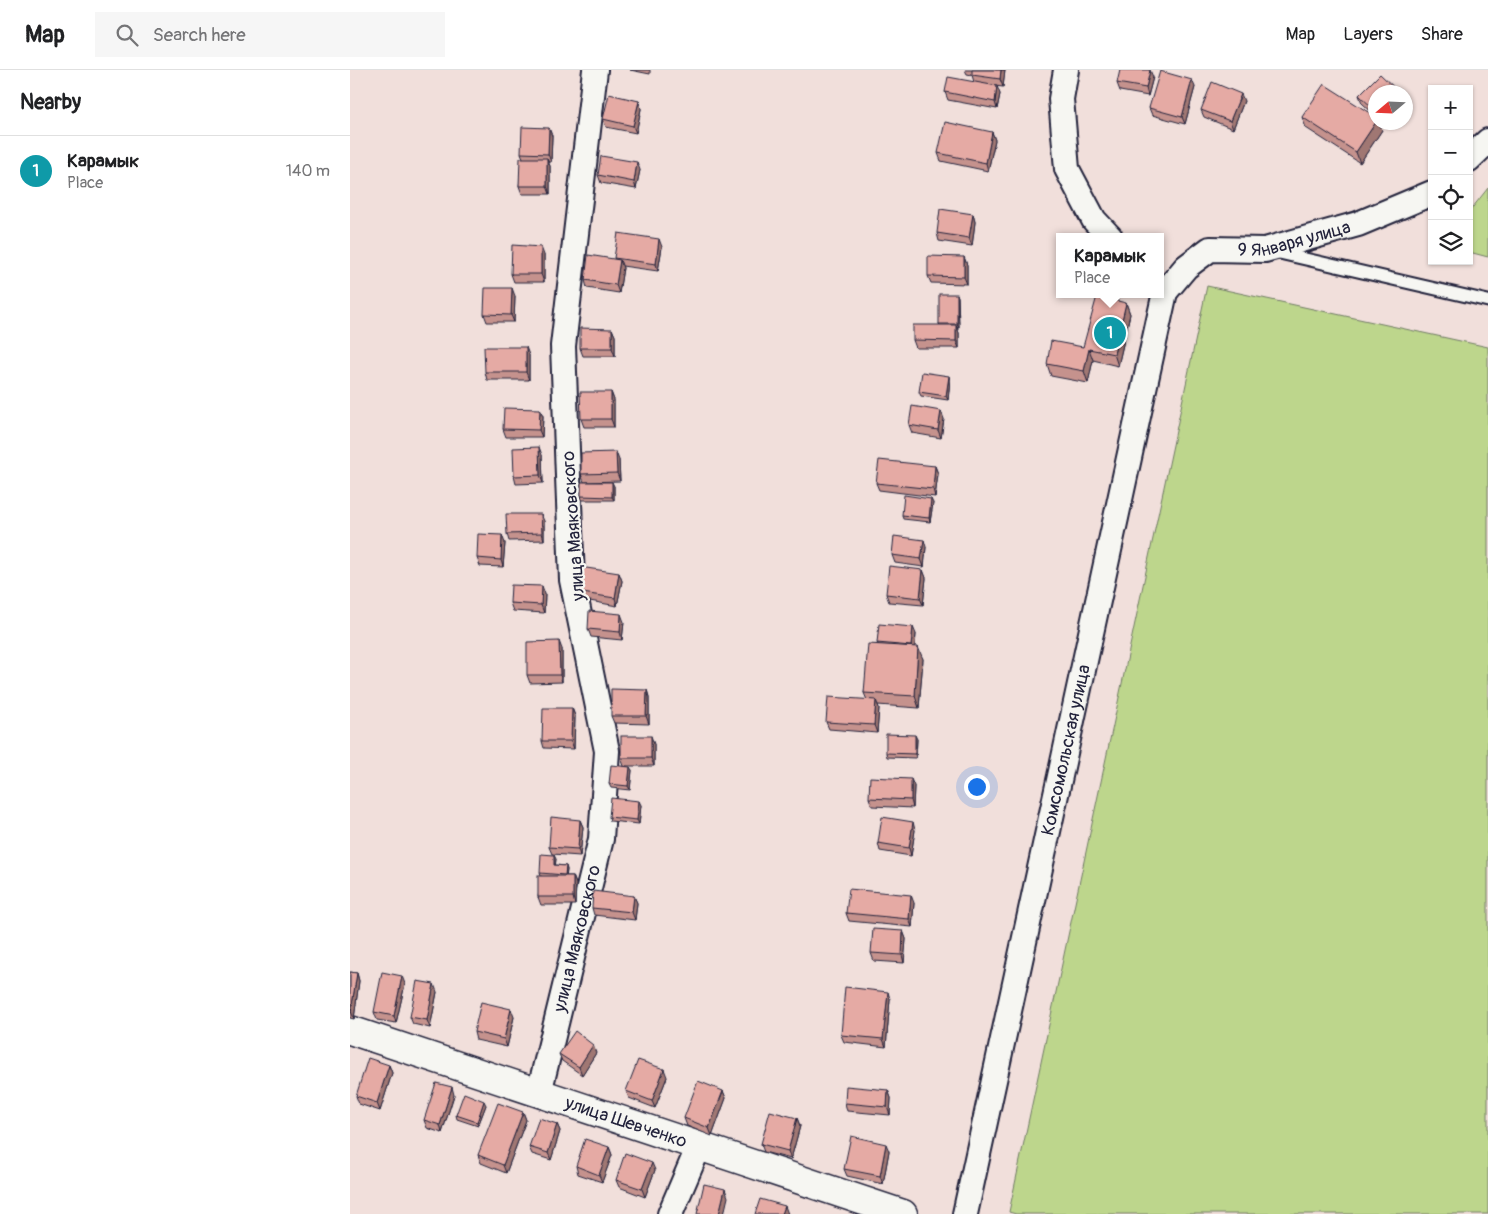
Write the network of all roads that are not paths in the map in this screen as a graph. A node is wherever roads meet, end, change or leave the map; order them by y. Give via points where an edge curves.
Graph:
1 (595, 70) edge
2 (1066, 70) edge
3 (1488, 141) edge
4 (1473, 155) edge
5 (1428, 195) edge
6 (1106, 233) edge
7 (1265, 250) junction
8 (1164, 289) edge
9 (1161, 298) edge
10 (1488, 301) edge
11 (350, 1030) edge
12 (539, 1093) junction
13 (700, 1146) junction
14 (670, 1214) edge
15 (903, 1214) edge
16 (965, 1214) edge

1 - 12 street, улица Маяковского via 563,346 572,580 607,751 601,838
2 - 6 street via 1060,99 1067,168 1094,220
3 - 4 street
5 - 7 street, 9 Января улица via 1358,224
7 - 8 street, 9 Января улица via 1210,249
7 - 10 lane
9 - 16 street, Комсомольская улица
11 - 12 street, улица Шевченко
12 - 13 street, улица Шевченко
13 - 14 street
13 - 15 street, улица Шевченко

